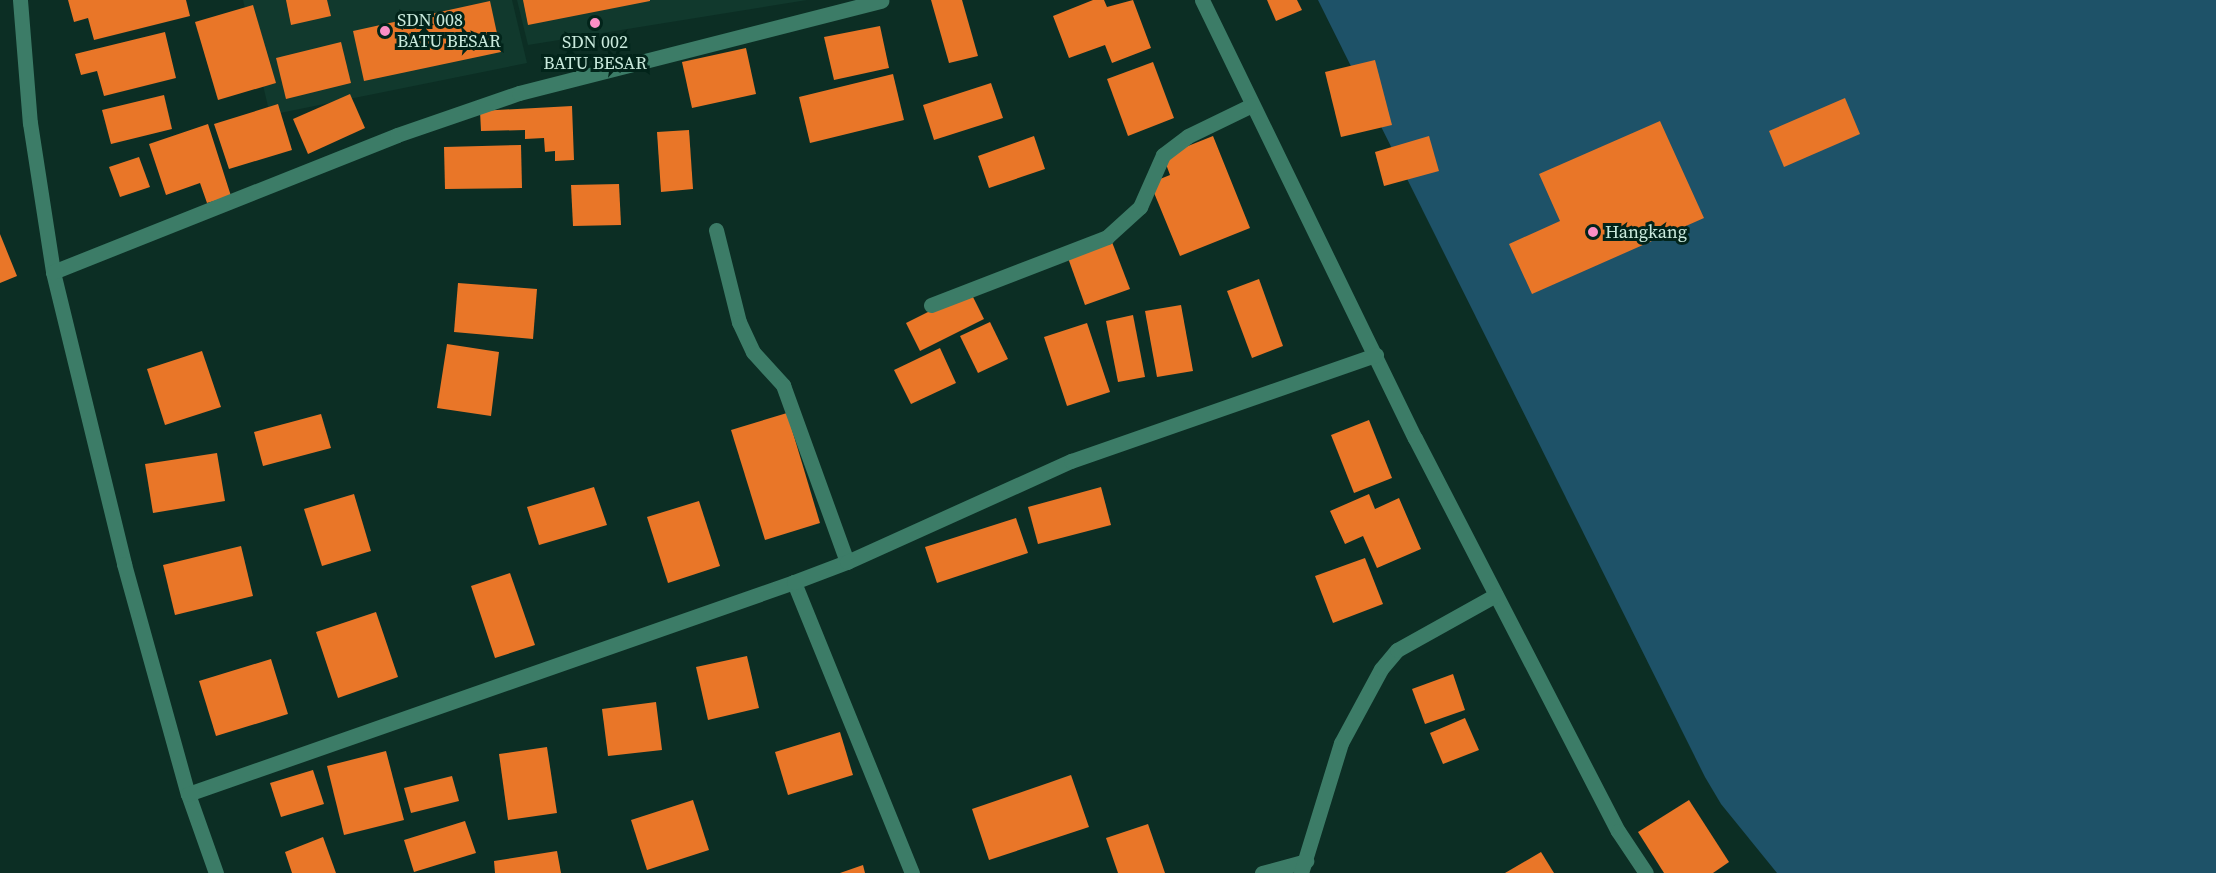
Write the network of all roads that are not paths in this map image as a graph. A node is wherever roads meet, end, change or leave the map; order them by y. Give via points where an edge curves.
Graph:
1 (20, 0) edge
2 (1202, 0) edge
3 (881, 1) edge
4 (1252, 105) junction
5 (716, 230) dead end
6 (53, 272) junction
7 (931, 304) dead end
8 (1376, 355) junction
9 (848, 562) junction
10 (794, 582) junction
11 (1496, 595) junction
12 (188, 794) junction
13 (1304, 867) edge
14 (216, 873) edge
15 (912, 873) edge
16 (1263, 873) edge
17 (1646, 873) edge

1 - 6 street via 30,123
2 - 4 street
3 - 6 street via 519,93 397,135
4 - 7 street via 1188,136 1164,155 1140,207 1107,237
4 - 8 street
5 - 9 street via 739,322 753,352 783,385
6 - 12 street via 124,564
8 - 9 street via 1071,461
8 - 11 street
9 - 10 street
10 - 12 street
10 - 15 street
11 - 13 street via 1398,650 1382,669 1341,743
11 - 17 street via 1618,831
12 - 14 street
13 - 16 street

